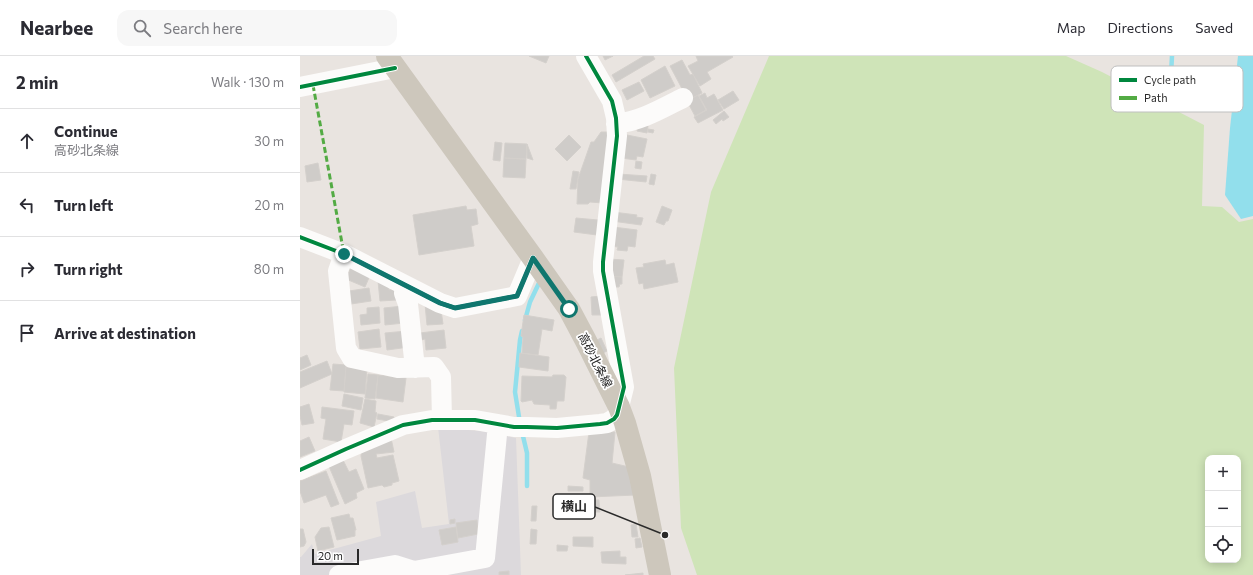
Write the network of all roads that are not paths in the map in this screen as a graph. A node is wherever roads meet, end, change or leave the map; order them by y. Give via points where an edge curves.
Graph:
1 (586, 56) edge
2 (391, 62) edge
3 (300, 87) edge
4 (683, 98) dead end
5 (616, 124) junction
6 (300, 237) edge
7 (344, 254) junction
8 (533, 258) junction
9 (404, 292) dead end
10 (415, 368) junction
11 (619, 407) junction
12 (442, 420) junction
13 (513, 426) junction
14 (300, 470) edge
15 (486, 567) edge
16 (412, 573) edge
17 (339, 575) edge
18 (660, 575) edge

1 - 5 street via 612,101
2 - 3 street
2 - 8 main road, 高砂北条線
4 - 5 street via 631,122
5 - 11 street via 617,136 603,271 624,387
6 - 7 street
7 - 8 street via 440,303 455,308 517,296
7 - 10 street via 338,271 346,348 352,358 398,368
8 - 11 main road, 高砂北条線 via 569,309
9 - 10 street via 408,304
10 - 12 street via 434,367 440,377
11 - 13 street via 614,419 607,423 557,428
11 - 18 main road, 高砂北条線 via 640,476
12 - 13 street via 475,420
12 - 14 street via 403,425
13 - 15 street
15 - 16 street
16 - 17 street via 395,565

